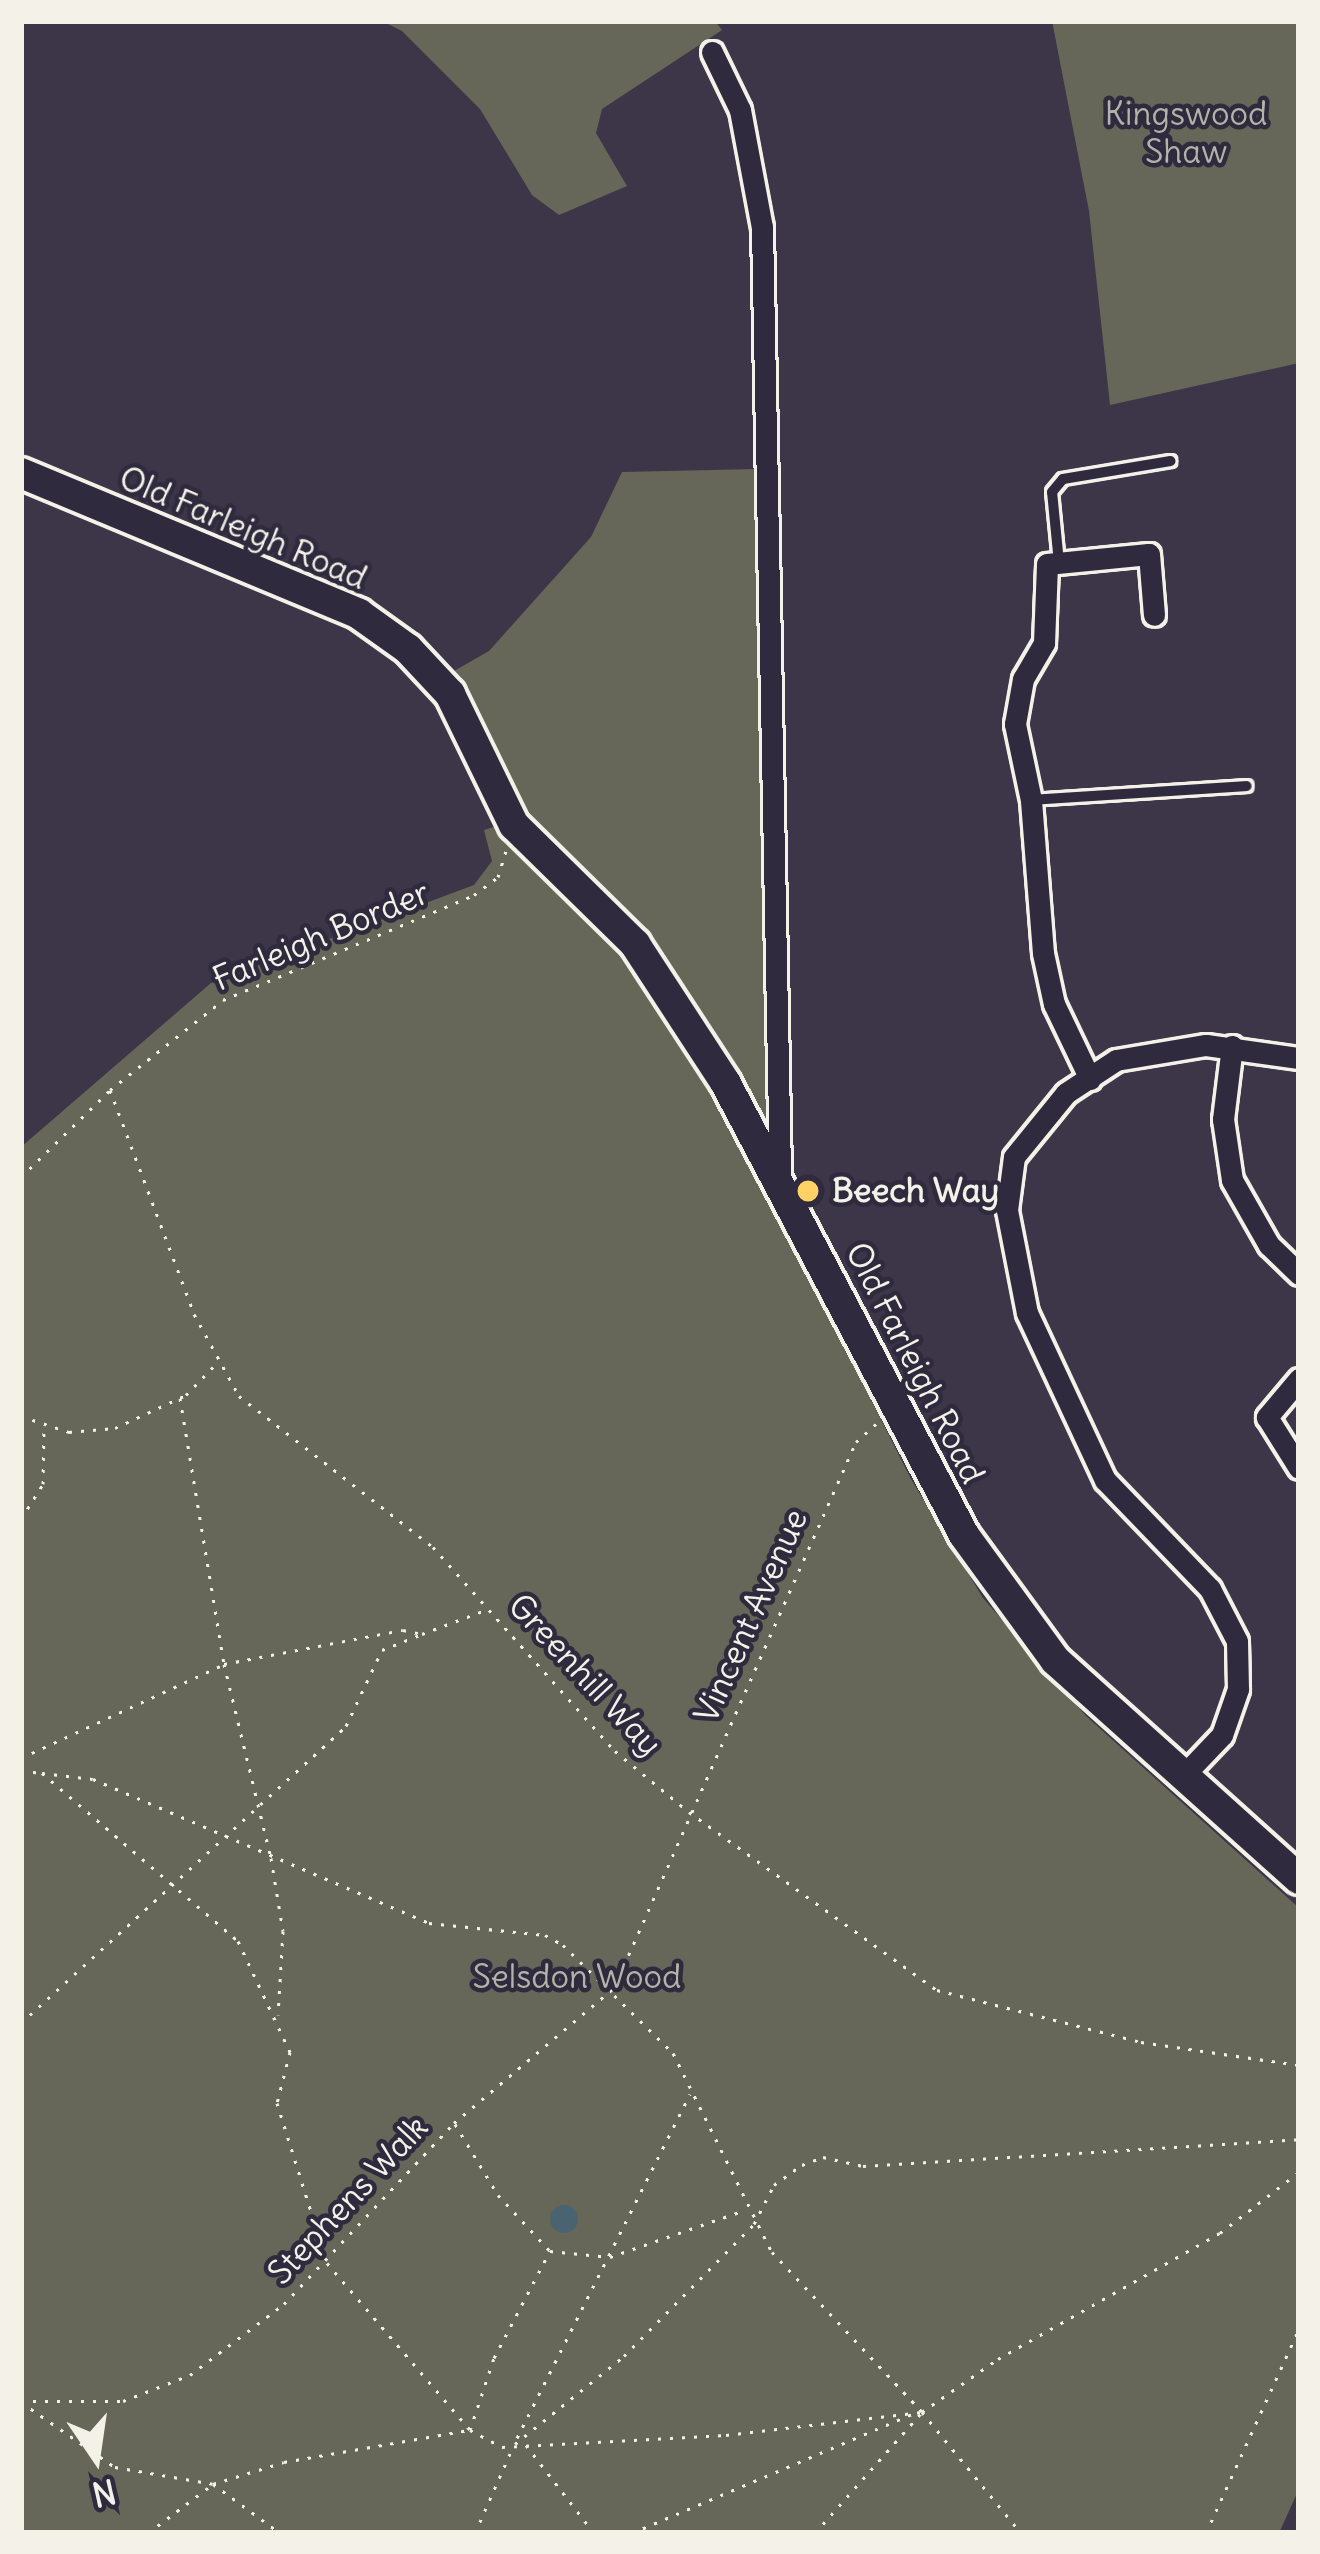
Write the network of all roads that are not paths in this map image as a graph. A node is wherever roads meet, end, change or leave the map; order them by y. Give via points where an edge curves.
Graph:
1 (712, 52) dead end
2 (1170, 461) dead end
3 (21, 473) edge
4 (1059, 563) junction
5 (1154, 614) dead end
6 (1247, 786) dead end
7 (1031, 800) junction
8 (1232, 1046) junction
9 (1299, 1058) edge
10 (1090, 1079) junction
11 (780, 1174) junction
12 (1299, 1274) edge
13 (1299, 1379) edge
14 (1299, 1468) edge
15 (1182, 1777) junction
16 (1299, 1880) edge

1 - 11 street via 740,110 762,227
2 - 4 lane via 1064,479 1052,492
3 - 11 street, Old Farleigh Road via 359,614 408,649 450,694 514,825 659,976
4 - 5 street via 1149,554
4 - 7 street via 1047,564 1044,643 1019,701
6 - 7 lane
7 - 10 street via 1043,953 1054,1004
8 - 9 street
8 - 10 street via 1116,1060
8 - 12 street via 1223,1119 1232,1180 1269,1245
10 - 15 street via 1066,1094 1015,1157 1006,1210 1027,1312 1105,1480 1210,1589 1237,1641 1238,1689 1222,1735
11 - 15 street, Old Farleigh Road via 964,1535 1055,1660
13 - 14 street via 1267,1418
15 - 16 street, Old Farleigh Road

